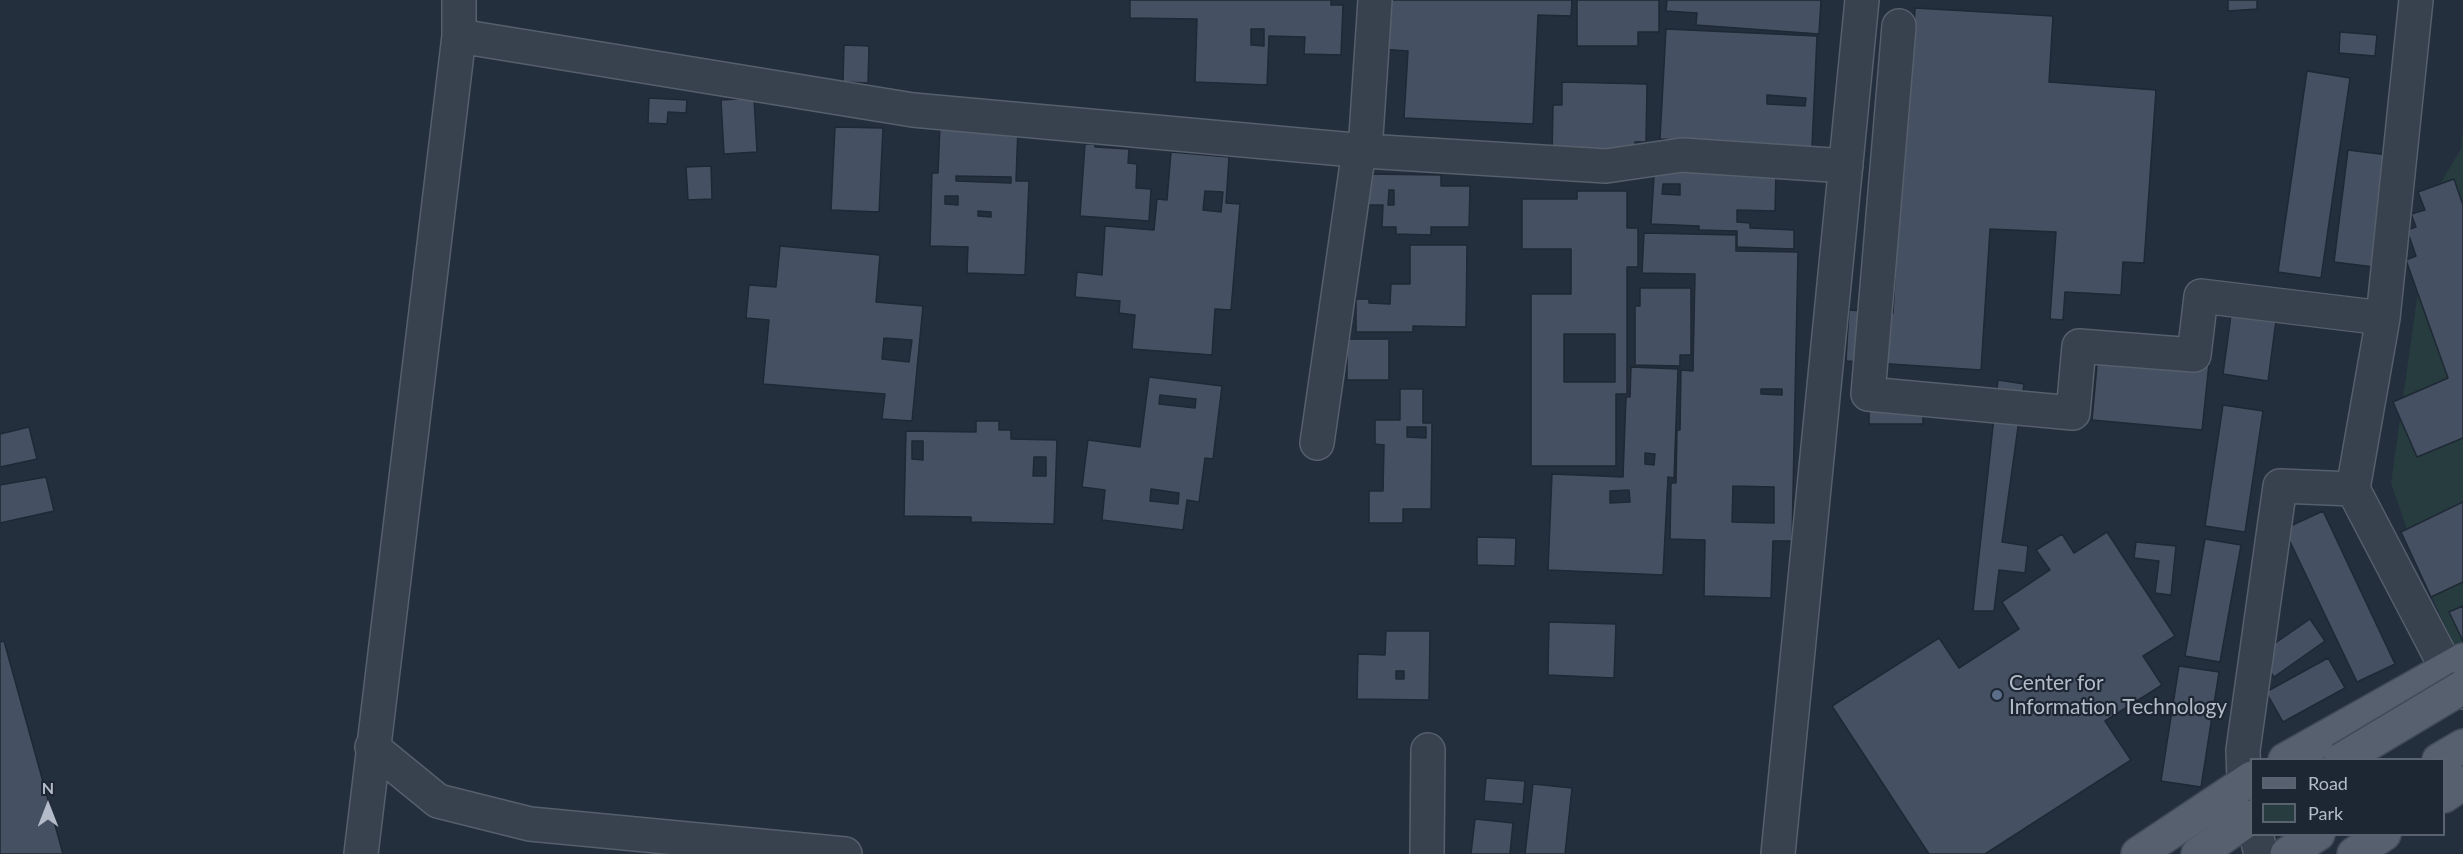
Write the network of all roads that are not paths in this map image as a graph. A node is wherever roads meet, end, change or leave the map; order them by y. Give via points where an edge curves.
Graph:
1 (459, 0) edge
2 (1376, 0) edge
3 (1862, 0) edge
4 (2416, 0) edge
5 (1899, 26) dead end
6 (459, 36) junction
7 (1362, 150) junction
8 (1846, 166) junction
9 (2383, 318) junction
10 (1317, 442) dead end
11 (2353, 489) junction
12 (2459, 678) edge
13 (2463, 746) edge
14 (372, 747) junction
15 (1428, 750) dead end
16 (2287, 758) edge
17 (2342, 758) edge
18 (2441, 758) edge
19 (2248, 780) edge
20 (2463, 783) edge
21 (2445, 795) edge
22 (2250, 798) edge
23 (2250, 817) edge
24 (2256, 836) edge
25 (2315, 836) edge
26 (2381, 836) edge
27 (361, 854) edge
28 (845, 854) edge
29 (1428, 854) edge
30 (1778, 854) edge
31 (2138, 854) edge
32 (2198, 854) edge
33 (2261, 854) edge
34 (2287, 854) edge
35 (2354, 854) edge

1 - 6 street
2 - 7 street
3 - 8 street
4 - 9 street
5 - 9 street via 1868,394 2073,413 2079,346 2194,355 2201,296
6 - 7 street via 913,110
6 - 14 street
7 - 8 street via 1606,166 1682,155
7 - 10 street
8 - 30 street
9 - 11 street
11 - 12 street
11 - 19 street via 2280,486 2243,750
12 - 16 main road
12 - 17 main road, bridge
13 - 18 main road
14 - 27 street
14 - 28 street via 438,801 530,824
15 - 29 street
19 - 22 street
19 - 31 main road
20 - 21 main road
23 - 32 main road
24 - 33 street
25 - 34 main road
26 - 35 main road

